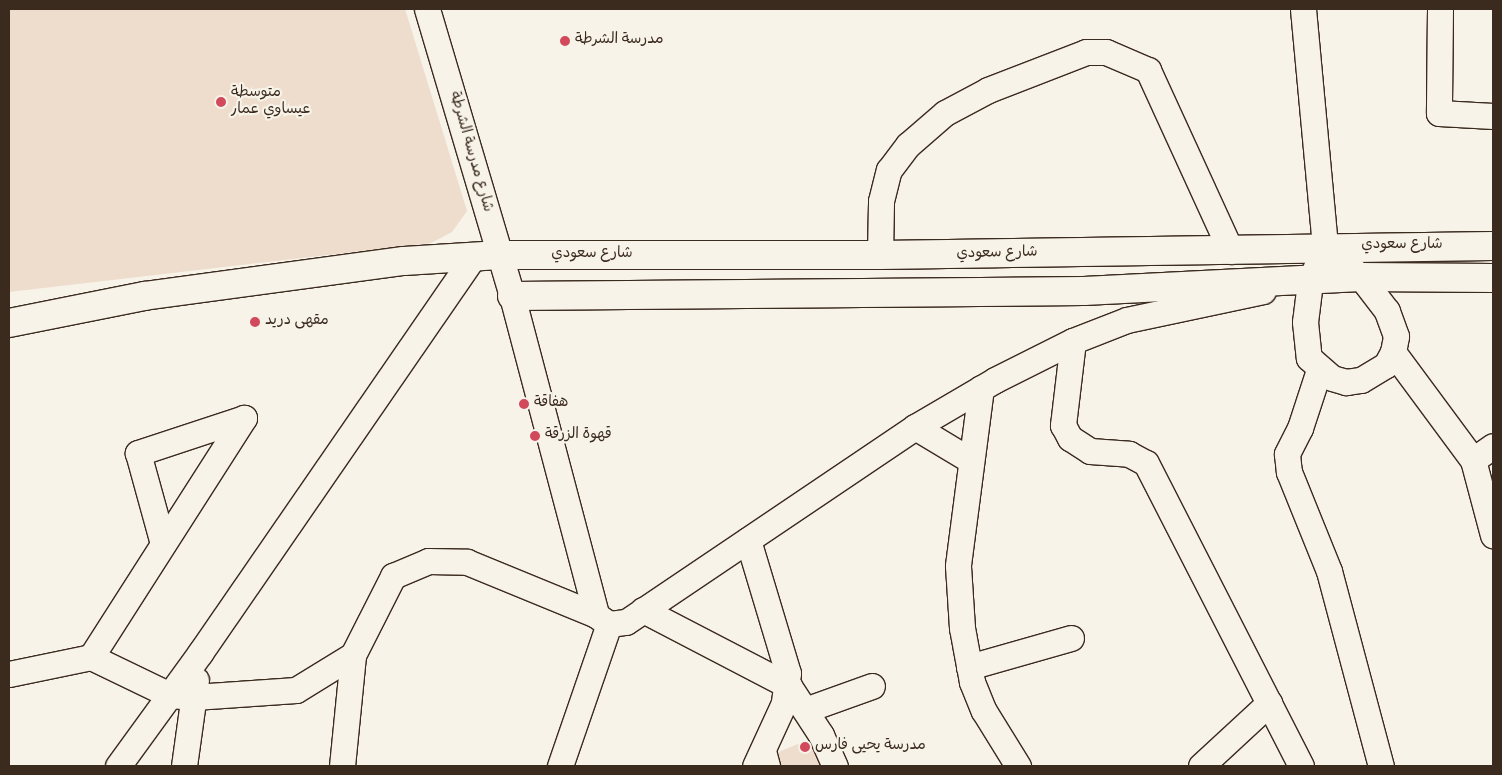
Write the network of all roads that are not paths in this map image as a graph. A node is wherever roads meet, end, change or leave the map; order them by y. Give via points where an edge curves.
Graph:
1 (427, 9) edge
2 (1303, 9) edge
3 (1440, 9) edge
4 (1493, 116) edge
5 (1326, 246) junction
6 (1493, 246) edge
7 (1231, 250) junction
8 (880, 255) junction
9 (487, 256) junction
10 (1361, 277) junction
11 (1493, 278) edge
12 (1310, 282) junction
13 (512, 296) junction
14 (9, 323) edge
15 (1073, 341) junction
16 (1393, 352) junction
17 (1319, 370) junction
18 (981, 388) junction
19 (915, 427) junction
20 (1493, 446) edge
21 (970, 460) junction
22 (1473, 460) junction
23 (1493, 535) edge
24 (748, 540) junction
25 (163, 544) junction
26 (643, 610) junction
27 (603, 619) junction
28 (1072, 638) dead end
29 (353, 655) junction
30 (91, 657) junction
31 (969, 667) junction
32 (9, 674) edge
33 (789, 686) junction
34 (872, 686) dead end
35 (182, 696) junction
36 (1269, 703) junction
37 (805, 710) junction
38 (767, 738) junction
39 (118, 766) edge
40 (184, 766) edge
41 (342, 766) edge
42 (560, 766) edge
43 (755, 766) edge
44 (774, 766) edge
45 (835, 766) edge
46 (1018, 766) edge
47 (1201, 766) edge
48 (1301, 766) edge
49 (1381, 766) edge

1 - 9 street, شارع مدرسة الشرطة
2 - 5 street
3 - 4 street via 1439,113
5 - 6 main road, شارع سعودي
5 - 7 main road, شارع سعودي
5 - 10 street
5 - 12 street
7 - 8 main road, شارع سعودي
7 - 8 street via 1148,70 1106,52 1086,52 980,94 945,113 908,145 889,170 881,201
8 - 9 main road, شارع سعودي
9 - 13 street, شارع مدرسة الشرطة
9 - 14 main road, شارع سعودي via 404,261 144,296
9 - 35 street via 200,653
10 - 11 main road, شارع سعودي
10 - 12 main road, شارع سعودي
10 - 16 street via 1387,311 1396,336
12 - 13 main road, شارع سعودي via 1084,291
12 - 15 street via 1127,320
12 - 17 street via 1305,322 1309,358
13 - 27 street, شارع مدرسة الشرطة
15 - 18 street
15 - 36 street via 1063,425 1070,438 1090,450 1129,454 1146,463
16 - 17 street via 1386,365 1361,380 1339,380
16 - 22 street
17 - 49 street via 1300,428 1287,454 1289,472 1329,571
18 - 19 street
18 - 21 street
19 - 21 street
19 - 24 street
20 - 22 street
21 - 31 street via 958,566 962,628
22 - 23 street
24 - 26 street
24 - 33 street via 777,631
25 - 25 street via 185,510 244,418 138,453
25 - 30 street
26 - 27 street via 626,622
26 - 33 street
27 - 29 street via 467,562 428,561 393,576
27 - 42 street
28 - 31 street
29 - 35 street via 296,690
29 - 41 street
30 - 32 street
30 - 35 street
31 - 46 street via 984,711
33 - 37 street
33 - 38 street
34 - 37 street
35 - 39 street
35 - 40 street
36 - 47 street
36 - 48 street
37 - 45 street
38 - 43 street
38 - 44 lane

